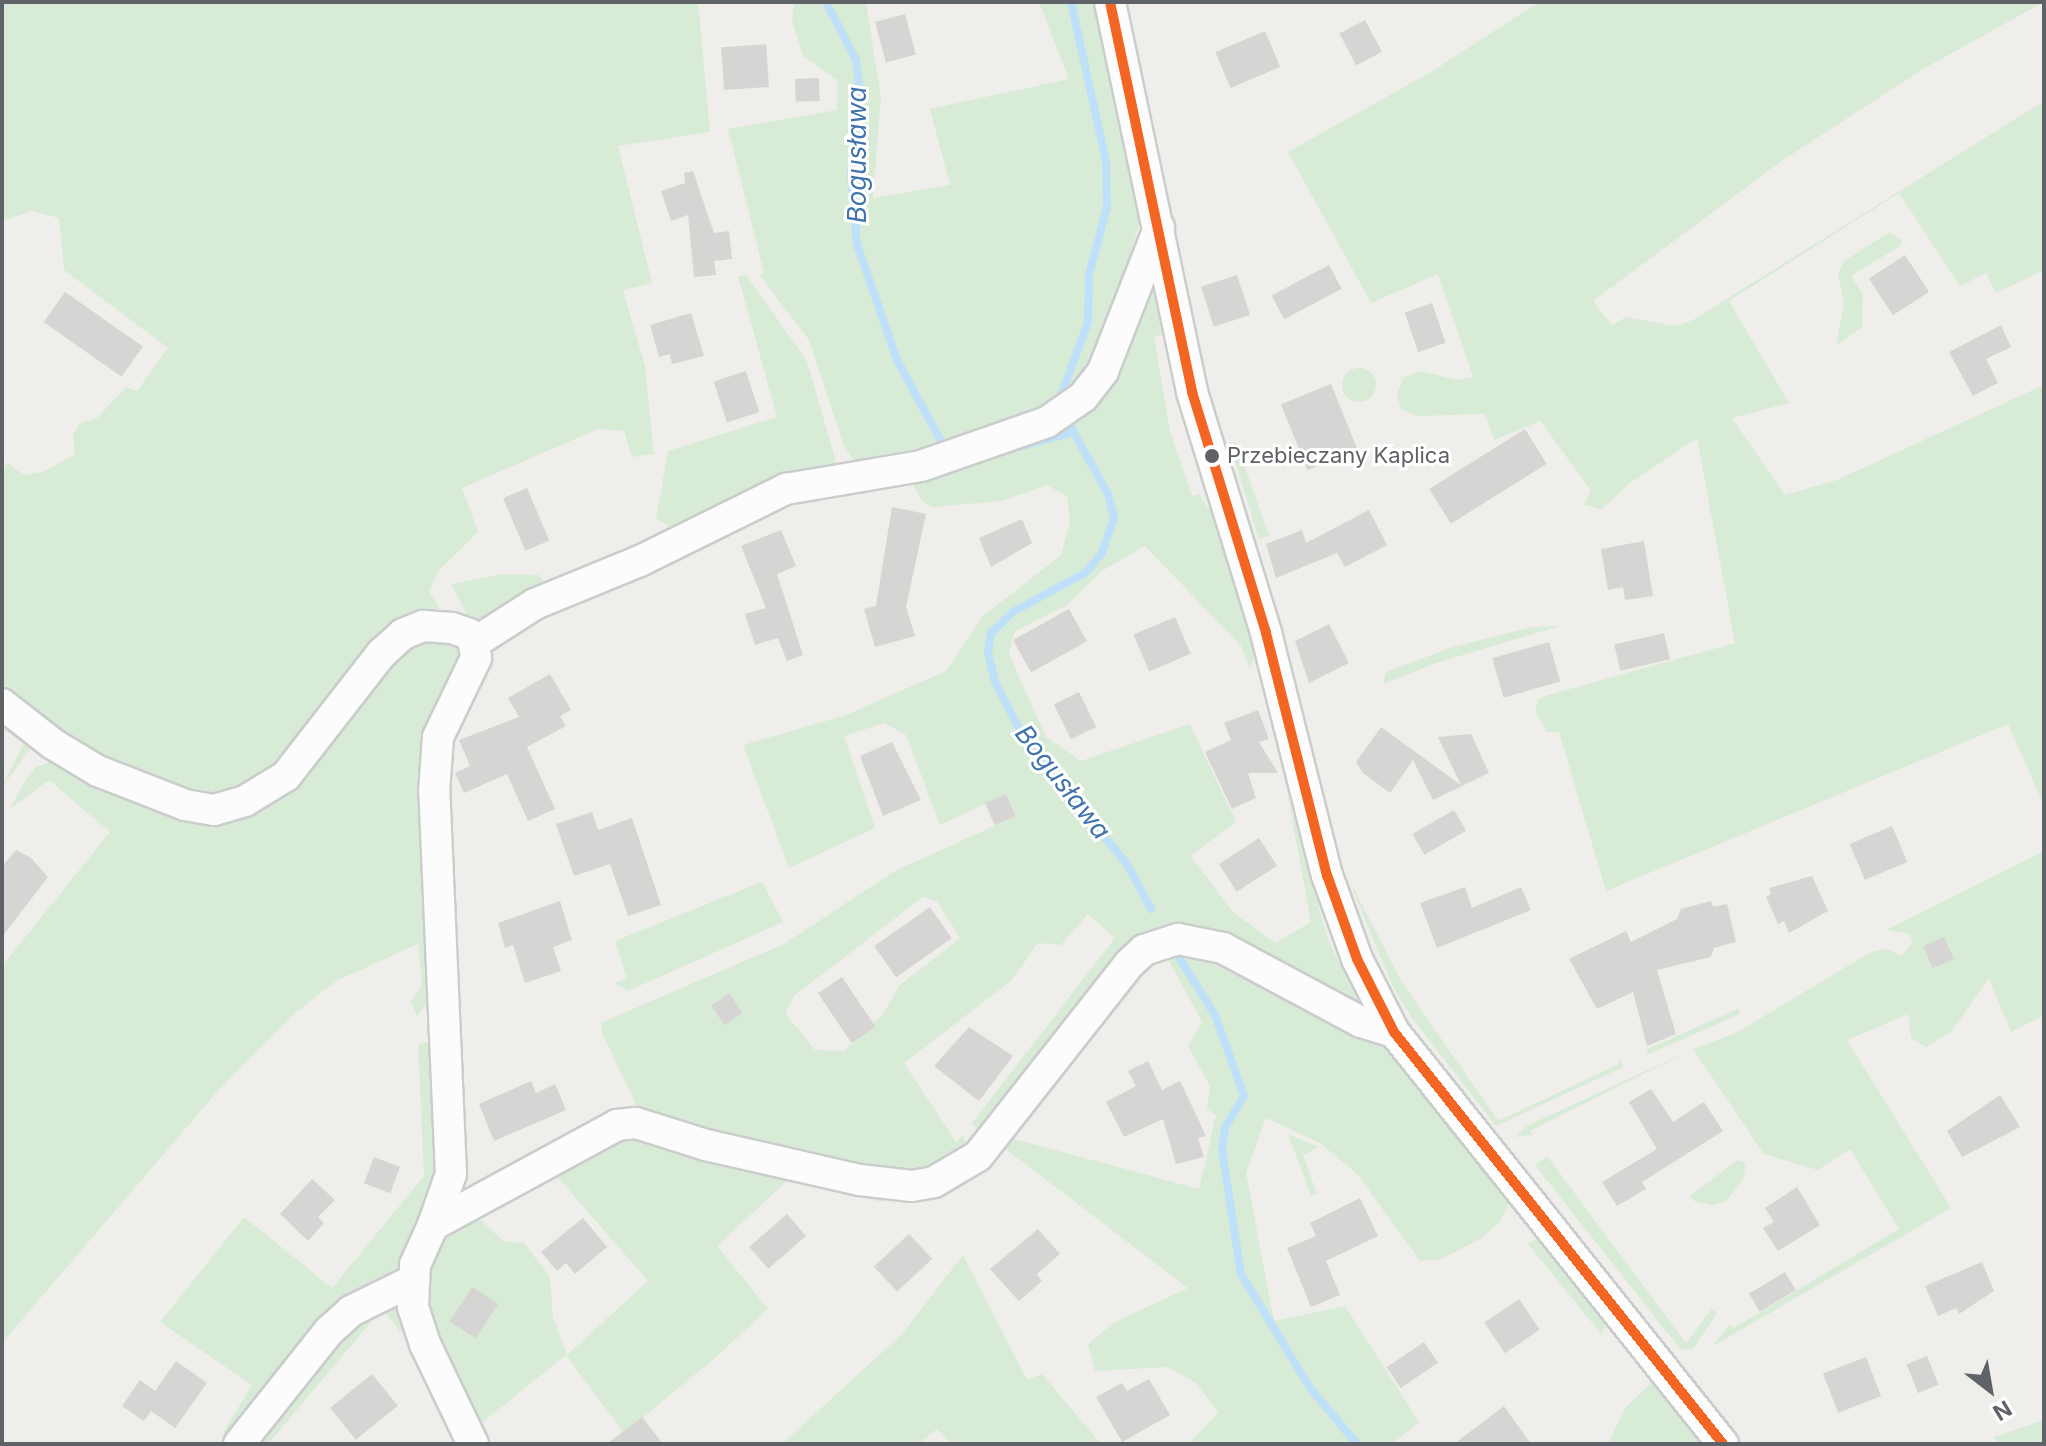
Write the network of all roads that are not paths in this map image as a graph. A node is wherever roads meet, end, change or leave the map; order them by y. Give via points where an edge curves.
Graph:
1 (1110, 2) edge
2 (1159, 228) junction
3 (474, 643) junction
4 (2, 704) edge
5 (1394, 1032) junction
6 (433, 1225) junction
7 (414, 1280) junction
8 (239, 1444) edge
9 (473, 1444) edge
10 (1723, 1444) edge

1 - 2 street
2 - 3 street via 1103,371 1083,397 1047,422 921,466 820,479 786,489 640,561 535,604
2 - 5 street via 1192,392 1266,633 1327,875 1357,959
3 - 4 street via 469,634 452,628 423,626 403,634 381,654 286,776 245,801 214,810 173,802 98,771
3 - 6 street via 476,658 438,737 435,778 451,1174
5 - 6 street via 1361,1022 1223,948 1178,939 1144,950 1129,964 978,1156 934,1182 912,1186 860,1180 627,1121
5 - 10 street
6 - 7 street
7 - 8 street via 351,1311 329,1331
7 - 9 street via 413,1306 425,1344

